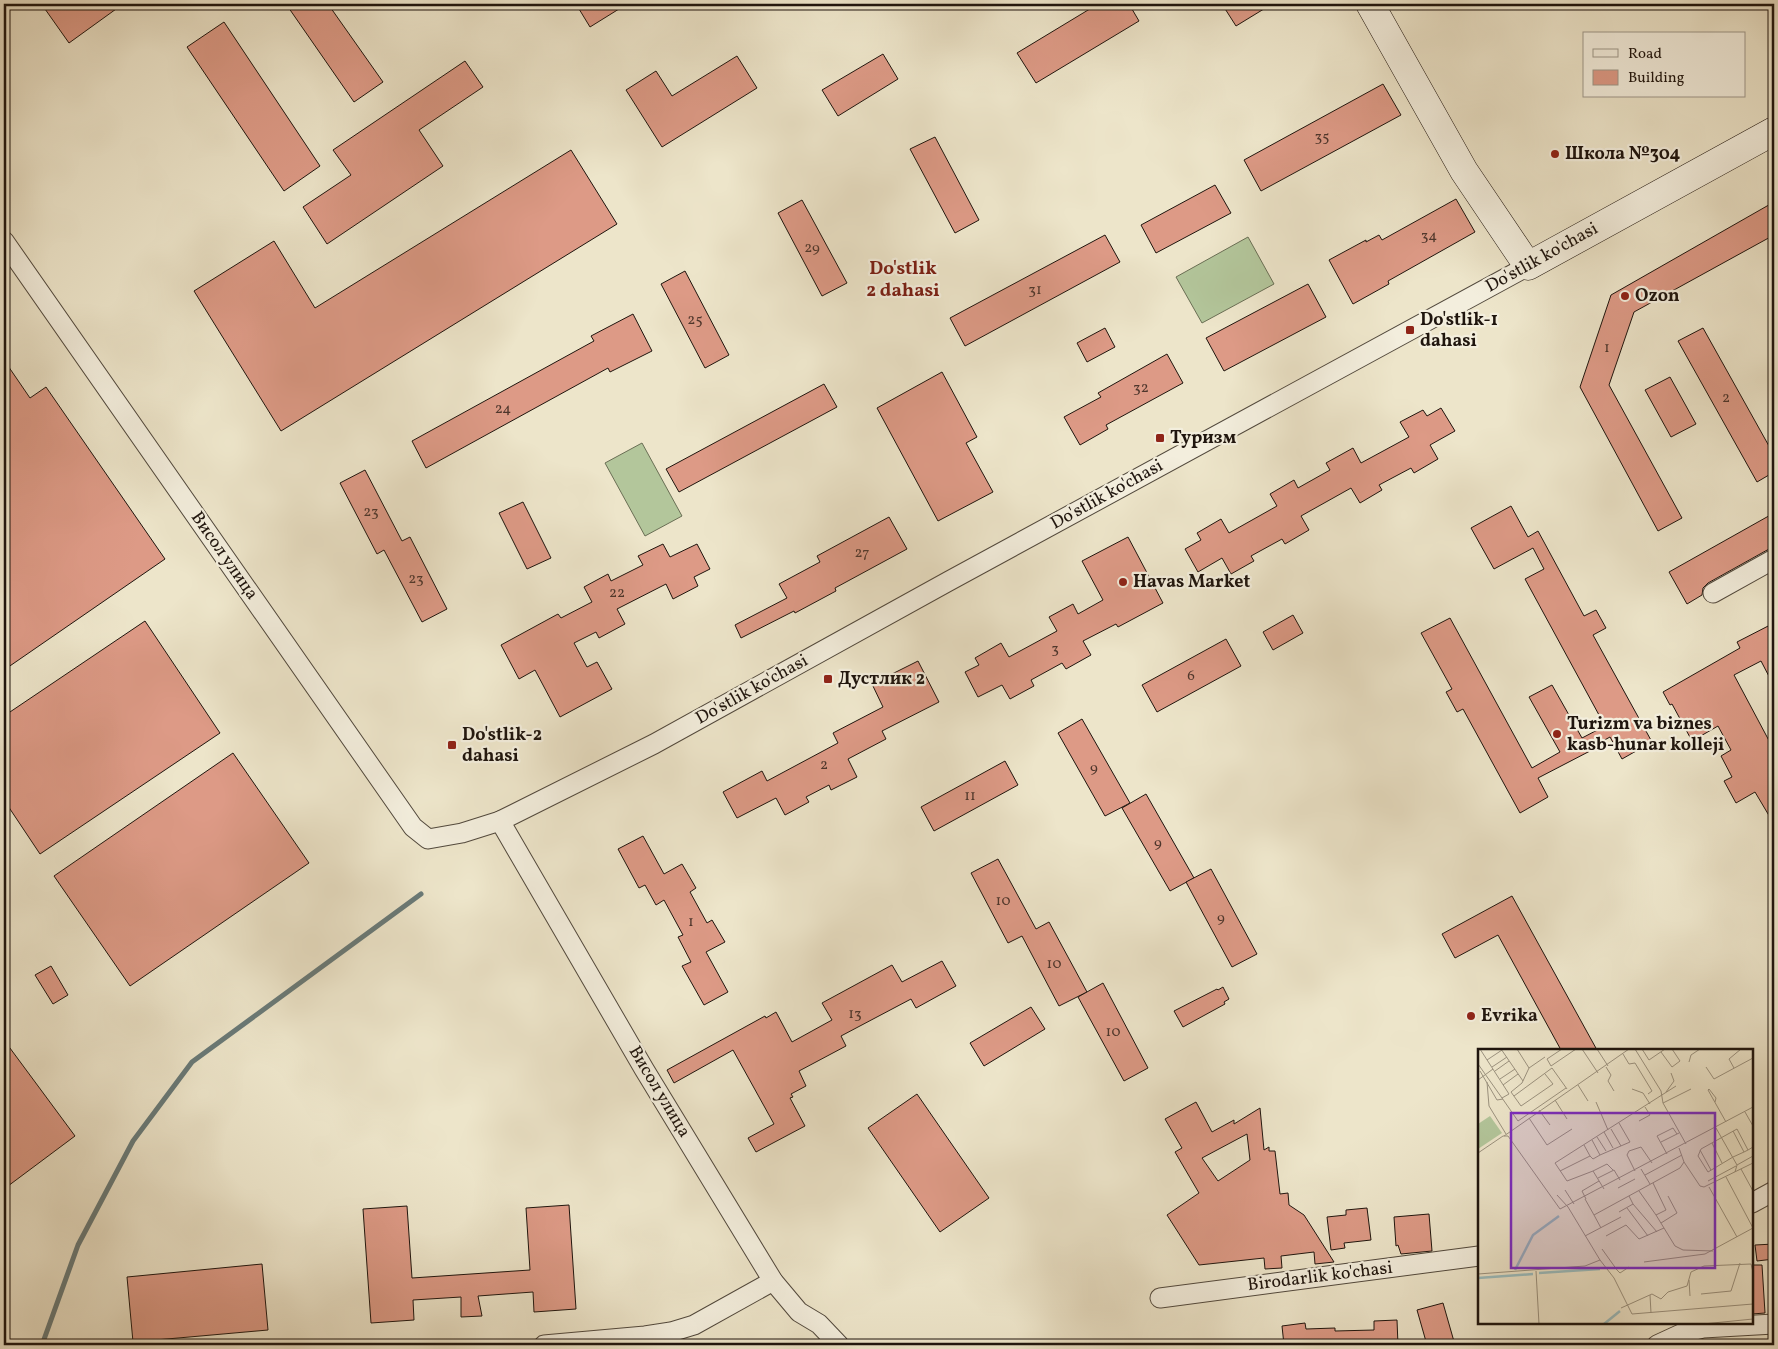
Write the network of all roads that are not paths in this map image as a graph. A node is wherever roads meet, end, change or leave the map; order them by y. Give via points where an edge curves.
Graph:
1 (1370, 4) edge
2 (1774, 131) edge
3 (4, 241) edge
4 (1528, 266) junction
5 (1774, 559) edge
6 (1713, 593) dead end
7 (500, 821) junction
8 (462, 833) joint
9 (1774, 1192) edge
10 (1753, 1202) edge
11 (1478, 1256) edge
12 (773, 1281) junction
13 (1160, 1298) dead end
14 (1774, 1324) edge
15 (1703, 1326) edge
16 (544, 1345) edge
17 (839, 1345) edge
18 (1657, 1345) edge

1 - 4 street via 1464,171
2 - 4 street, Do'stlik ko'chasi
3 - 8 street, Висол улица via 413,827 428,839
4 - 7 street, Do'stlik ko'chasi via 654,744
5 - 6 street
7 - 8 street, Do'stlik ko'chasi
7 - 12 street, Висол улица via 644,1069
9 - 10 street
11 - 13 street, Birodarlik ko'chasi
12 - 16 street via 694,1325 671,1332
12 - 17 street, Висол улица via 799,1312 819,1324
14 - 15 street
15 - 18 street

